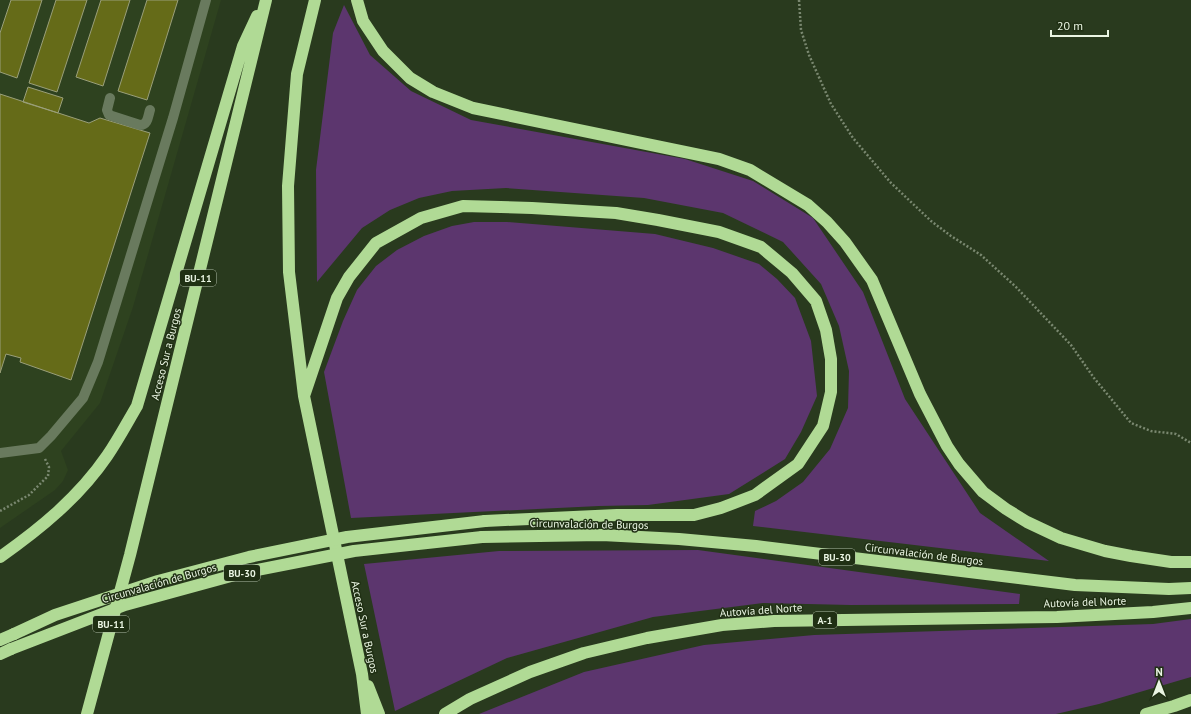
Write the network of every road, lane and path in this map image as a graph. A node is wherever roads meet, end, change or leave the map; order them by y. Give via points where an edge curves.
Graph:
1 (206, 0) edge
2 (265, 0) edge
3 (315, 0) edge
4 (357, 0) edge
5 (799, 0) edge
6 (110, 98) dead end
7 (150, 110) dead end
8 (304, 396) junction
9 (1191, 443) edge
10 (39, 448) junction
11 (0, 453) edge
12 (0, 510) edge
13 (0, 557) edge
14 (1191, 562) edge
15 (1191, 588) edge
16 (1191, 608) edge
17 (0, 640) edge
18 (5, 652) edge
19 (362, 674) junction
20 (92, 693) junction
21 (1191, 700) edge
22 (81, 714) edge
23 (87, 714) edge
24 (367, 714) edge
25 (379, 714) edge
26 (445, 714) edge
27 (1146, 714) edge

1 - 10 lane via 173,118 98,362 83,398
2 - 13 highway via 243,46 137,406 91,478 56,514
2 - 20 highway, Acceso Sur a Burgos / BU-11 via 130,555
3 - 8 highway, Acceso Sur a Burgos via 297,74 288,186 289,272
4 - 14 highway via 363,21 383,51 410,78 433,92 473,108 719,159 750,170 808,205 845,242 872,280 920,394 947,446 983,492 1027,522 1061,538 1131,556
5 - 9 path via 801,30 831,104 853,138 891,183 931,221 981,255 1016,287 1071,345 1131,423 1151,431 1176,434
6 - 7 lane via 107,110 109,116 144,125
8 - 17 highway, bridge via 337,298 348,277 376,243 421,218 463,206 616,213 720,232 761,247 792,272 816,301 826,330 831,359 831,392 823,426 798,464 755,495 721,508 694,515 617,515 485,521 347,537 249,557 158,581 55,615
8 - 19 highway, Acceso Sur a Burgos
10 - 11 lane
10 - 12 path via 49,467 48,476 29,495
15 - 18 highway, Circunvalación de Burgos / BU-30, bridge via 1075,585 679,539 602,535 482,537 354,551 242,572 125,605
16 - 26 highway, Autovía del Norte / A-1 via 1057,617 789,620 722,625 647,638 584,653 530,672 470,699
19 - 24 highway, Acceso Sur a Burgos
19 - 25 highway
20 - 22 highway
20 - 23 highway, Acceso Sur a Burgos / BU-11
21 - 27 highway

